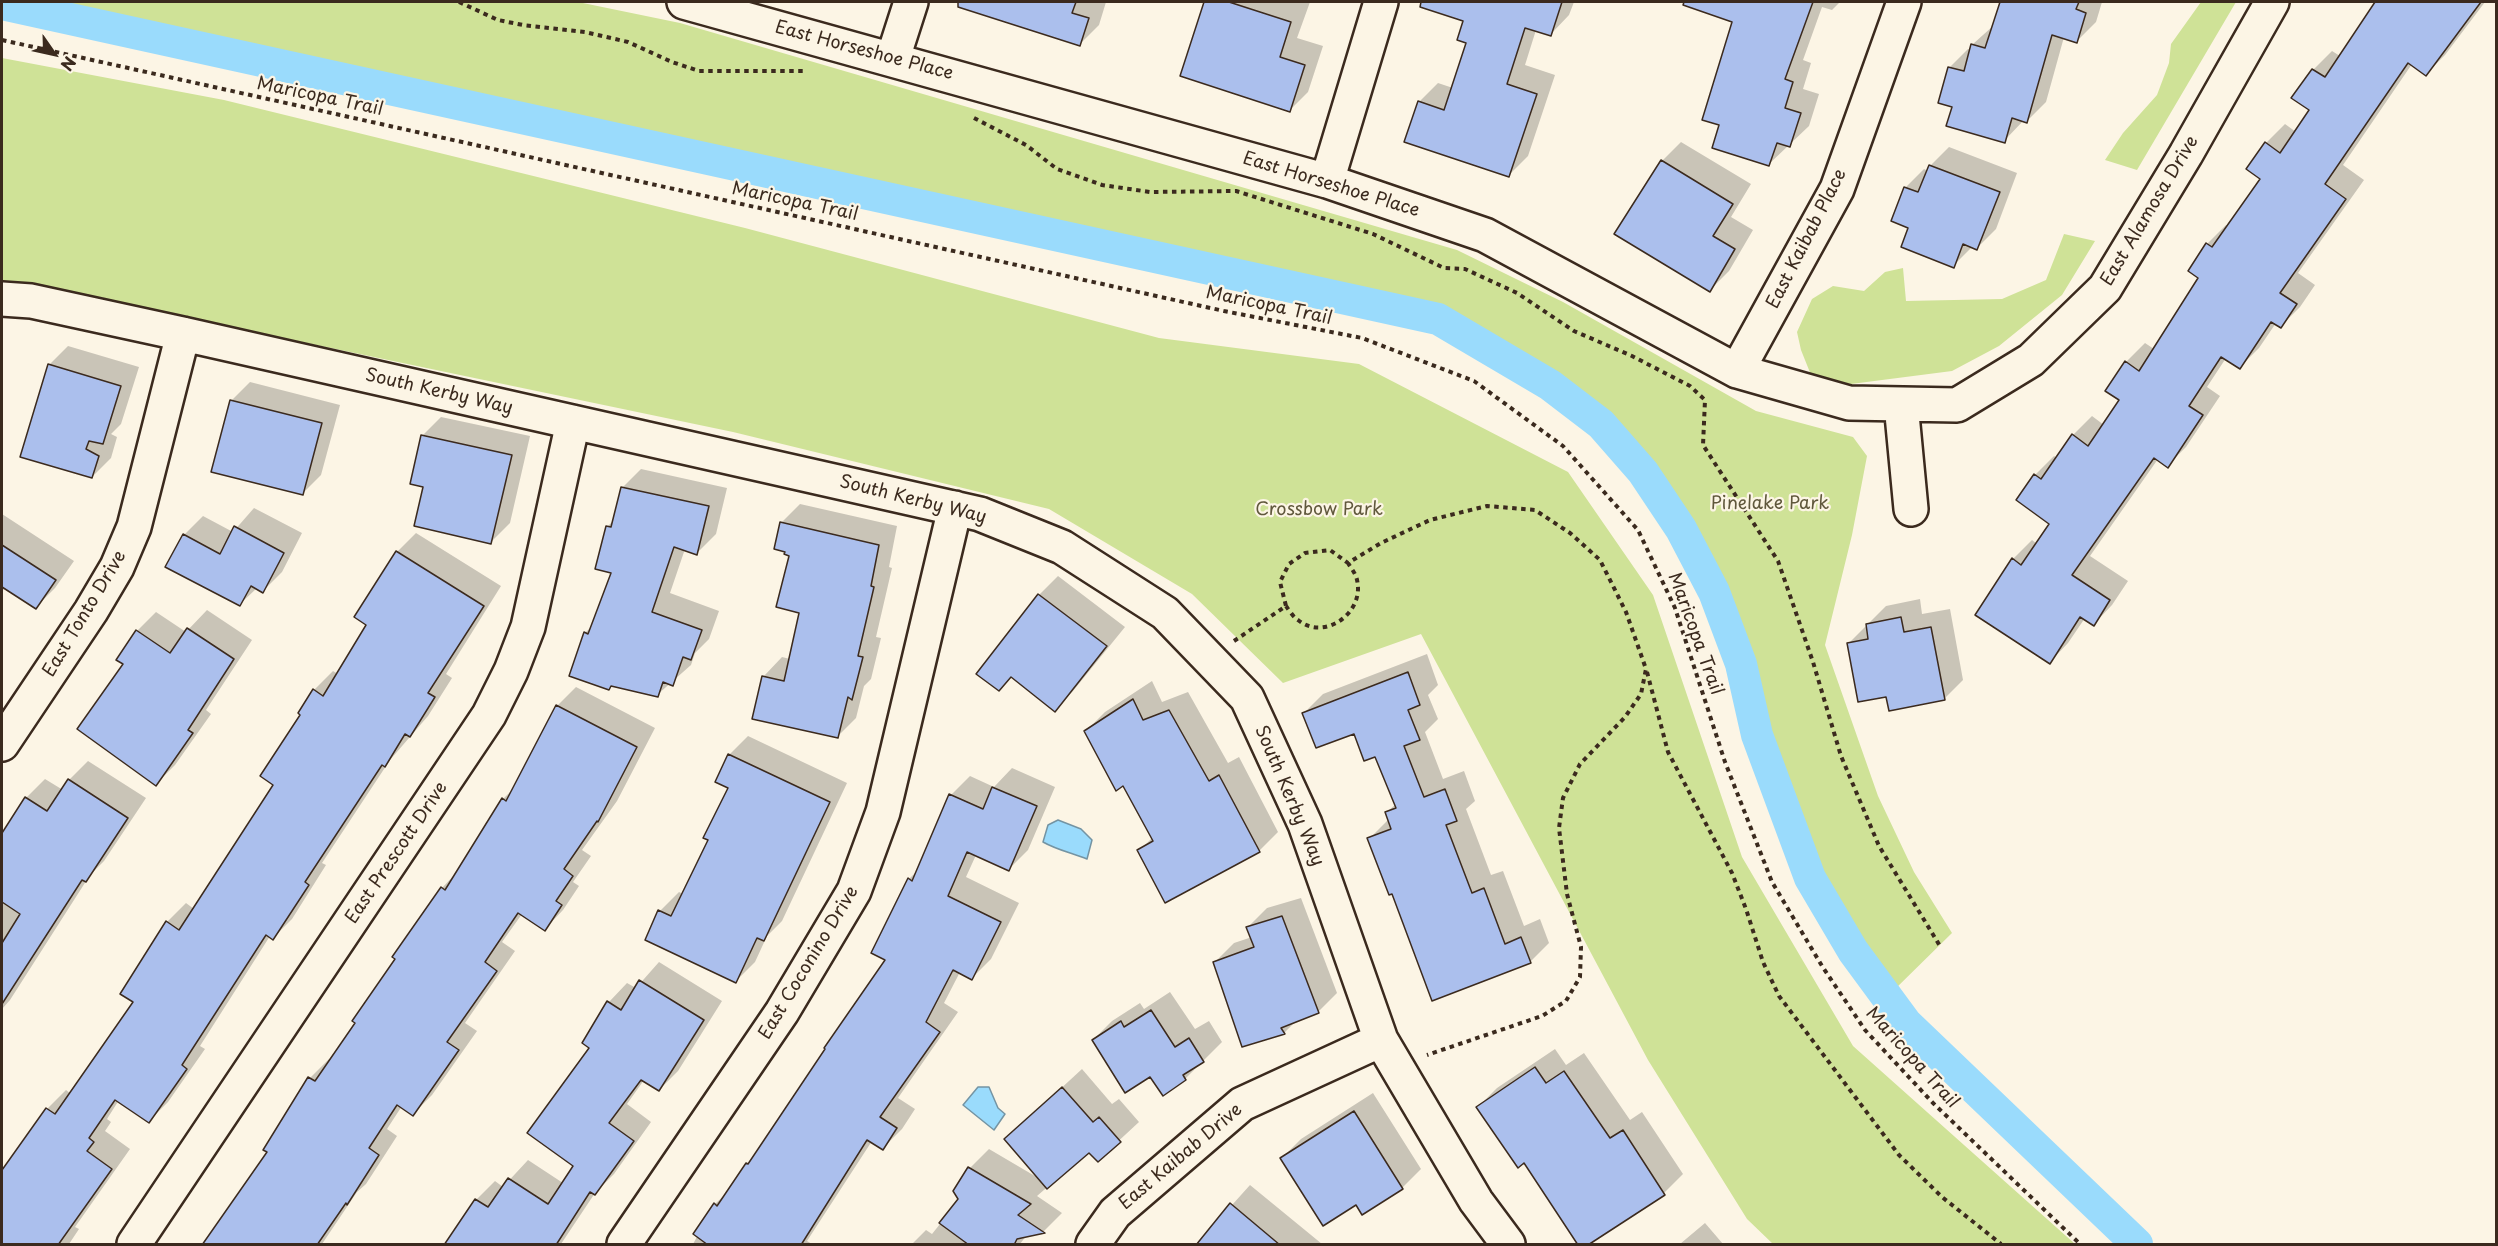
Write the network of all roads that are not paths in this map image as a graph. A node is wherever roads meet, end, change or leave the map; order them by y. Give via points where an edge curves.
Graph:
1 (684, 2) edge
2 (911, 2) edge
3 (1381, 2) edge
4 (1904, 2) edge
5 (2272, 2) edge
6 (893, 58) junction
7 (1327, 181) junction
8 (2, 299) edge
9 (183, 334) junction
10 (1737, 371) junction
11 (1901, 404) junction
12 (1957, 405) joint
13 (573, 422) junction
14 (955, 508) junction
15 (1911, 509) dead end
16 (2, 744) edge
17 (1389, 1054) junction
18 (134, 1245) edge
19 (624, 1245) edge
20 (1092, 1245) edge
21 (1508, 1245) edge

1 - 6 street, East Horseshoe Place
2 - 6 street
3 - 7 street
4 - 10 street, East Kaibab Place via 1837,189
5 - 12 street, East Alamosa Drive via 2105,288 2031,360
6 - 7 street, East Horseshoe Place
7 - 10 street, East Horseshoe Place via 1485,236
8 - 9 street, South Kerby Way via 31,301
9 - 13 street, South Kerby Way
9 - 16 street, East Tonto Drive via 134,527 117,567
10 - 11 street, East Horseshoe Place via 1849,403
11 - 12 street, East Horseshoe Place
11 - 15 street
13 - 14 street, South Kerby Way
13 - 18 street, East Prescott Drive via 528,627 489,715
14 - 17 street, South Kerby Way via 1062,547 1165,613 1247,698 1305,824
14 - 19 street, East Coconino Drive via 883,812 854,891 782,1012
17 - 20 street, East Kaibab Drive via 1242,1104 1115,1213
17 - 21 street, South Kerby Way via 1476,1201

